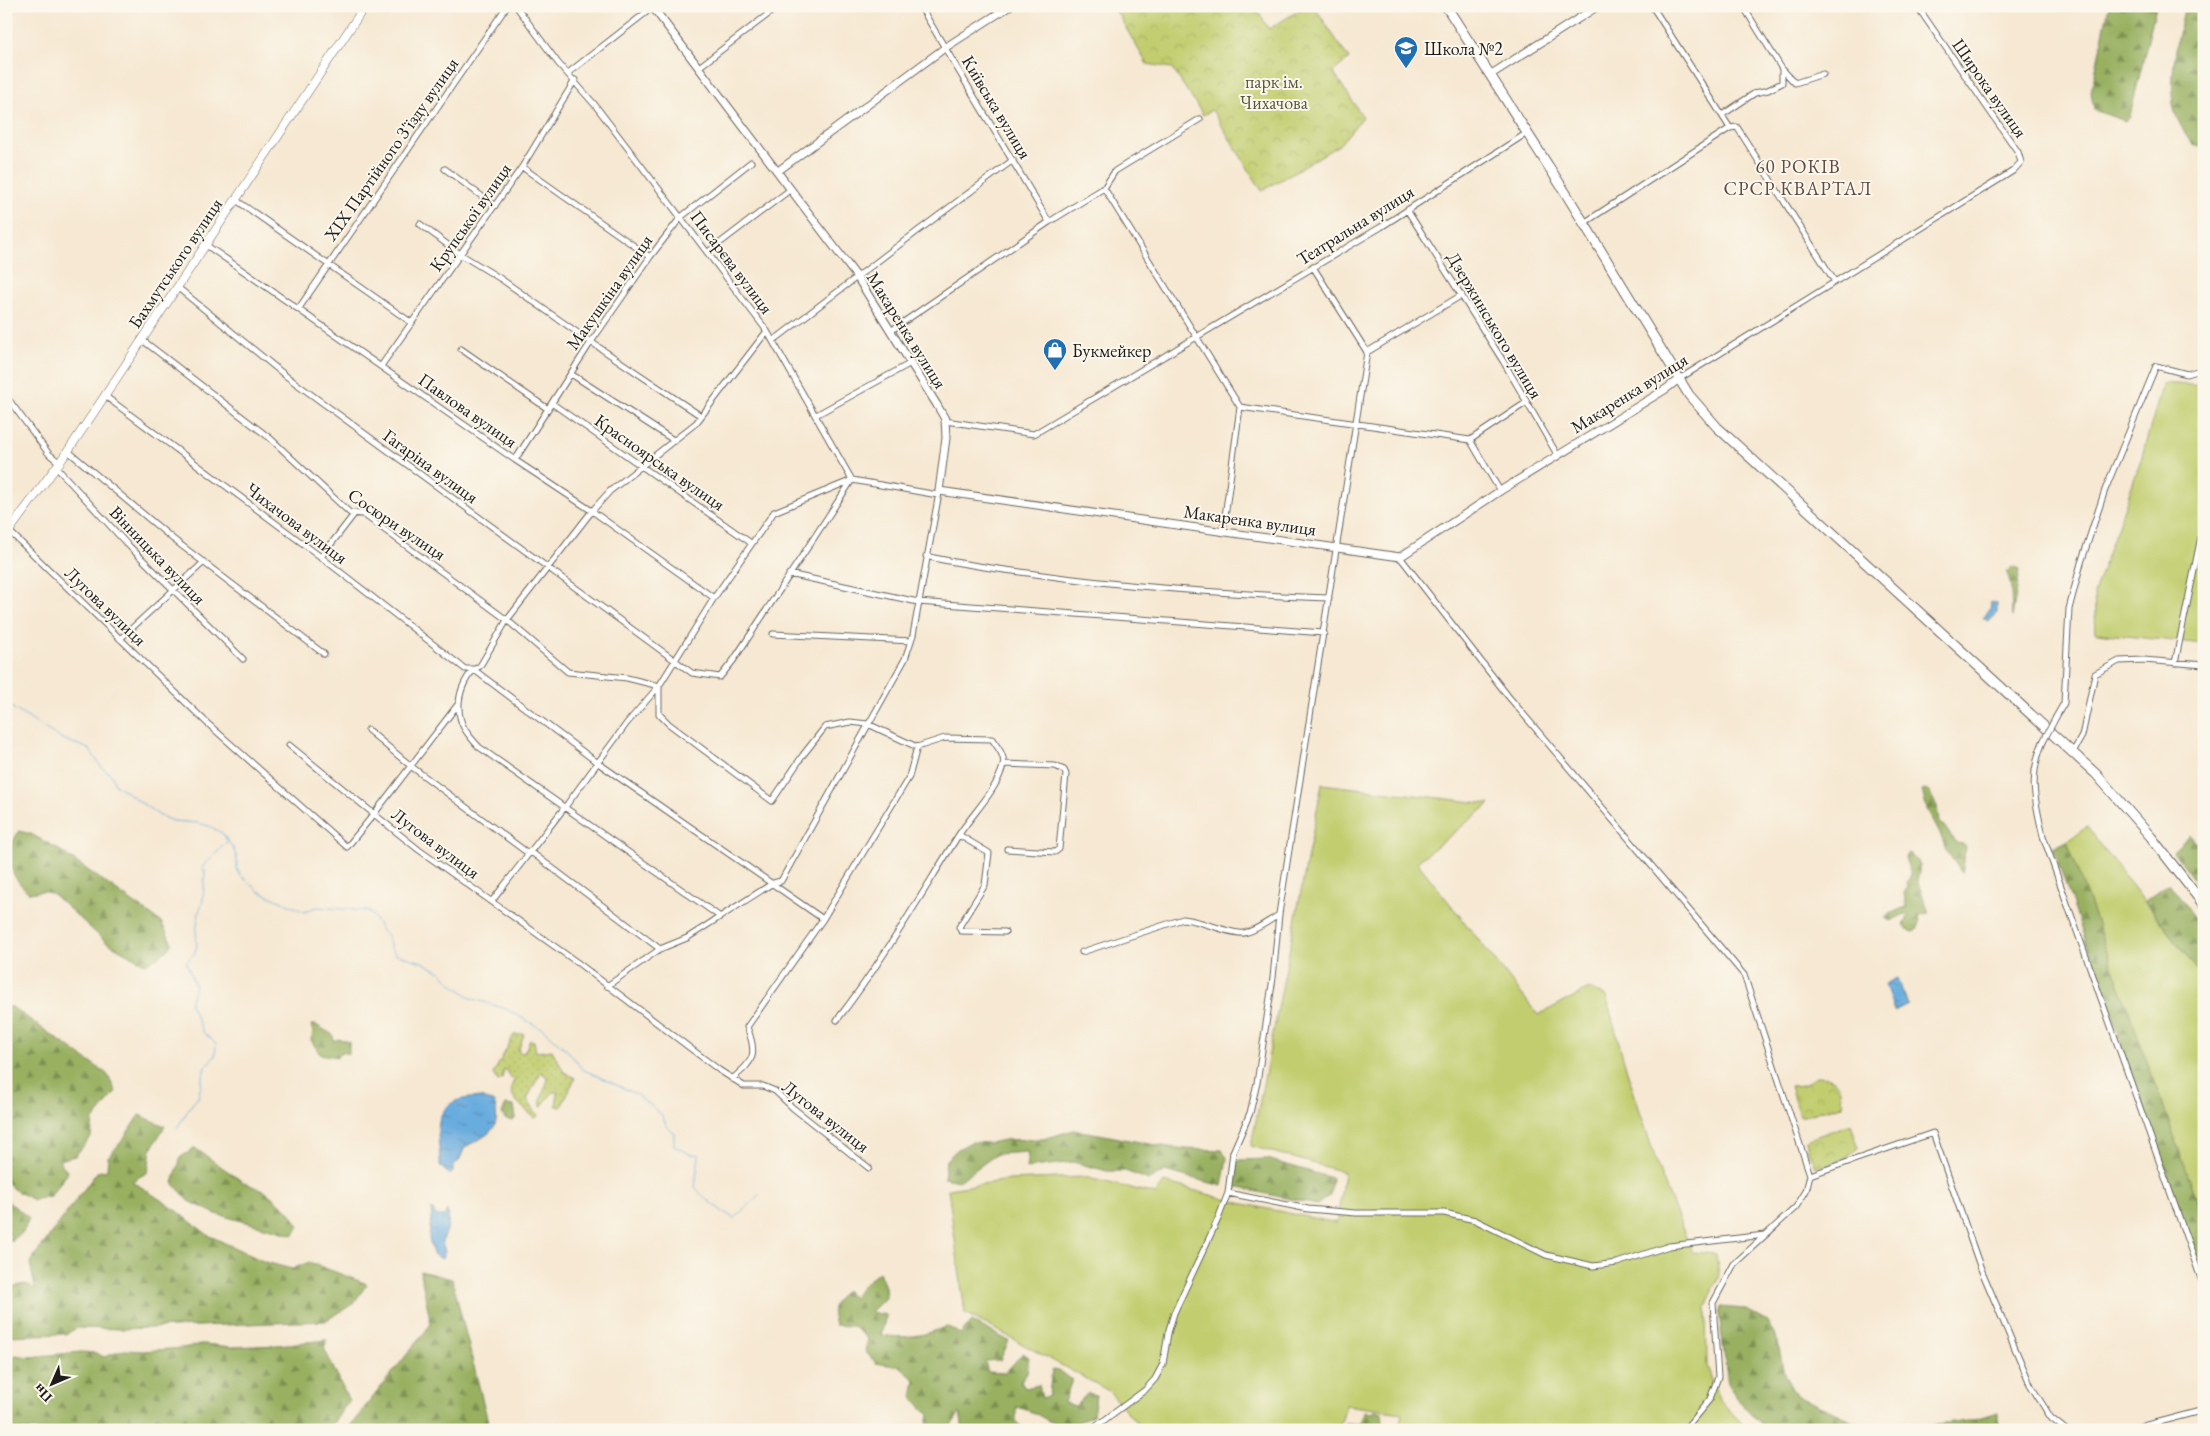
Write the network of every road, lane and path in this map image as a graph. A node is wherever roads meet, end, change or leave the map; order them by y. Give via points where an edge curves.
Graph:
1 (365, 6) edge
2 (507, 6) edge
3 (516, 6) edge
4 (652, 6) edge
5 (779, 6) edge
6 (920, 6) edge
7 (1010, 6) edge
8 (1446, 6) edge
9 (1652, 6) edge
10 (1744, 6) edge
11 (1917, 6) edge
12 (772, 8) edge
13 (1592, 8) edge
14 (946, 47) junction
15 (699, 67) junction
16 (1782, 69) junction
17 (568, 73) junction
18 (1490, 74) junction
19 (1823, 74) dead end
20 (575, 80) junction
21 (1722, 115) junction
22 (1200, 119) dead end
23 (1730, 128) junction
24 (1527, 133) junction
25 (1013, 160) junction
26 (751, 162) dead end
27 (2021, 162) joint
28 (522, 167) junction
29 (445, 169) dead end
30 (778, 171) junction
31 (1104, 188) junction
32 (791, 189) junction
33 (236, 200) junction
34 (494, 206) junction
35 (1407, 210) junction
36 (681, 217) junction
37 (1049, 222) junction
38 (1584, 223) junction
39 (420, 224) dead end
40 (206, 245) junction
41 (708, 252) junction
42 (460, 254) junction
43 (650, 257) junction
44 (327, 264) junction
45 (1314, 267) junction
46 (857, 277) junction
47 (1835, 282) junction
48 (177, 288) junction
49 (1462, 295) junction
50 (299, 308) junction
51 (412, 323) junction
52 (892, 330) junction
53 (767, 331) junction
54 (1195, 337) junction
55 (141, 339) junction
56 (591, 342) junction
57 (773, 342) junction
58 (461, 349) dead end
59 (1367, 352) junction
60 (911, 363) junction
61 (381, 366) junction
62 (2204, 369) edge
63 (571, 374) junction
64 (1679, 379) junction
65 (6, 396) edge
66 (105, 396) junction
67 (1526, 402) junction
68 (553, 404) junction
69 (1240, 407) junction
70 (548, 409) junction
71 (701, 416) junction
72 (816, 416) junction
73 (945, 421) junction
74 (1354, 423) junction
75 (1470, 440) junction
76 (675, 441) junction
77 (68, 451) junction
78 (1558, 456) junction
79 (515, 460) junction
80 (58, 465) junction
81 (640, 466) junction
82 (852, 480) junction
83 (1500, 491) junction
84 (939, 493) junction
85 (592, 511) junction
86 (355, 513) junction
87 (2204, 522) edge
88 (7, 531) edge
89 (1223, 531) junction
90 (751, 543) junction
91 (1337, 548) junction
92 (926, 556) junction
93 (321, 557) junction
94 (1400, 557) junction
95 (204, 562) junction
96 (546, 568) junction
97 (789, 574) junction
98 (172, 590) junction
99 (714, 598) junction
100 (1329, 598) junction
101 (918, 602) junction
102 (507, 620) junction
103 (1324, 633) junction
104 (773, 634) dead end
105 (120, 639) junction
106 (911, 641) junction
107 (324, 654) dead end
108 (243, 658) dead end
109 (674, 661) junction
110 (2175, 663) junction
111 (2204, 665) edge
112 (473, 669) junction
113 (658, 686) junction
114 (459, 703) junction
115 (868, 724) junction
116 (368, 730) dead end
117 (289, 744) dead end
118 (916, 748) junction
119 (2073, 752) junction
120 (598, 763) junction
121 (1004, 764) junction
122 (412, 767) junction
123 (565, 808) junction
124 (374, 814) junction
125 (959, 835) junction
126 (1007, 849) dead end
127 (531, 852) junction
128 (773, 883) junction
129 (492, 901) junction
130 (2204, 905) edge
131 (1279, 915) junction
132 (719, 916) junction
133 (823, 919) junction
134 (1006, 932) dead end
135 (660, 949) junction
136 (1082, 952) dead end
137 (607, 986) junction
138 (837, 1020) dead end
139 (732, 1079) junction
140 (869, 1168) dead end
141 (1810, 1175) junction
142 (1228, 1193) junction
143 (1766, 1235) junction
144 (2204, 1287) edge
145 (2204, 1410) edge
146 (1090, 1430) edge
147 (1684, 1430) edge
148 (2066, 1430) edge
149 (2128, 1430) edge

1 - 33 main road, Бахмутського вулиця
2 - 44 street, XIX Партійного З'їзду вулиця
3 - 17 street, Писарєва вулиця
4 - 15 street, Макаренка вулиця
4 - 17 street
5 - 12 street
6 - 14 street, Київська вулиця
7 - 14 street
8 - 18 main road
9 - 21 street
10 - 16 street
11 - 27 street, Широка вулиця via 2018,152
12 - 15 street
13 - 18 street
14 - 25 street, Київська вулиця
14 - 30 street
15 - 30 street, Макаренка вулиця
16 - 19 street via 1795,83
16 - 21 street via 1782,83 1755,93
17 - 20 street, Писарєва вулиця
18 - 24 main road
20 - 28 street, Крупської вулиця
20 - 36 street, Писарєва вулиця
21 - 23 street
22 - 31 street via 1115,171
23 - 38 street
23 - 47 street via 1737,127
24 - 35 street, Театральна вулиця
24 - 38 main road
25 - 37 street, Київська вулиця
25 - 46 street
26 - 36 street, Макушкіна вулиця
27 - 47 street, Макаренка вулиця
28 - 34 street, Крупської вулиця
28 - 43 street
29 - 34 street
30 - 32 street, Макаренка вулиця
31 - 37 street
31 - 54 street
32 - 41 street
32 - 46 street, Макаренка вулиця
33 - 40 main road, Бахмутського вулиця
33 - 44 street
34 - 42 street, Крупської вулиця
35 - 45 street, Театральна вулиця
35 - 49 street, Дзержинського вулиця
36 - 41 street, Писарєва вулиця
36 - 43 street, Макушкіна вулиця
37 - 52 street
38 - 64 main road
39 - 42 street
40 - 48 main road, Бахмутського вулиця
40 - 50 street, Павлова вулиця
41 - 53 street, Писарєва вулиця
42 - 51 street, Крупської вулиця
42 - 56 street via 501,278
43 - 56 street, Макушкіна вулиця
44 - 50 street, XIX Партійного З'їзду вулиця
44 - 51 street
45 - 54 street, Театральна вулиця
45 - 59 street
46 - 52 street, Макаренка вулиця
46 - 57 street
47 - 64 street, Макаренка вулиця
48 - 55 main road, Бахмутського вулиця
48 - 96 street, Гагаріна вулиця via 286,376
49 - 59 street
49 - 67 street, Дзержинського вулиця
50 - 61 street, Павлова вулиця
51 - 61 street, Крупської вулиця
52 - 60 street, Макаренка вулиця
53 - 57 street, Писарєва вулиця
53 - 71 street
54 - 69 street
54 - 73 street, Театральна вулиця via 1034,434
55 - 66 main road, Бахмутського вулиця
55 - 86 street, Сосюри вулиця via 271,439 350,512
56 - 63 street, Макушкіна вулиця
56 - 71 street
57 - 72 street, Писарєва вулиця
58 - 70 street
59 - 74 street
60 - 72 street
60 - 73 street, Макаренка вулиця
61 - 79 street, Павлова вулиця
62 - 144 street, bridge via 2187,374 2156,366 2105,490 2081,563 2069,609 2064,703 2043,742 2033,776 2043,836
63 - 68 street, Макушкіна вулиця
63 - 76 street
64 - 78 street, Макаренка вулиця
64 - 119 main road via 1717,427
65 - 80 street, Вінницька вулиця
66 - 77 main road, Бахмутського вулиця
66 - 93 street, Чихачова вулиця
67 - 75 street
67 - 78 street, Дзержинського вулиця
68 - 70 street, Макушкіна вулиця
68 - 81 street, Красноярська вулиця
69 - 74 street
69 - 89 street
70 - 79 street, Макушкіна вулиця
71 - 76 street
72 - 82 street, Писарєва вулиця
73 - 84 street
74 - 75 street
74 - 91 street
75 - 83 street
76 - 81 street
77 - 80 main road, Бахмутського вулиця
77 - 95 street
78 - 83 street, Макаренка вулиця
79 - 85 street, Павлова вулиця
80 - 88 main road, Бахмутського вулиця
80 - 98 street, Вінницька вулиця
81 - 85 street
81 - 90 street, Красноярська вулиця
82 - 84 street
82 - 90 street via 774,512
82 - 97 street
83 - 94 street, Макаренка вулиця
84 - 89 street, Макаренка вулиця
84 - 92 street
85 - 96 street
85 - 99 street, Павлова вулиця
86 - 93 street
86 - 102 street, Сосюри вулиця via 364,514
87 - 110 street
88 - 105 street, Лугова вулиця
89 - 91 street, Макаренка вулиця
90 - 99 street
91 - 94 street, Макаренка вулиця
91 - 100 street
92 - 100 street via 1092,582
92 - 101 street
93 - 112 street, Чихачова вулиця via 465,669
94 - 141 street via 1508,696 1744,975
95 - 98 street
95 - 107 street
96 - 102 street
96 - 109 street, Гагаріна вулиця
97 - 101 street
97 - 109 street, Гагаріна вулиця via 720,677 692,673
98 - 105 street
98 - 108 street, Вінницька вулиця
99 - 109 street
100 - 103 street
101 - 103 street
101 - 106 street
102 - 112 street via 480,666
102 - 113 street, Сосюри вулиця via 568,672 627,678
103 - 131 street
104 - 106 street
105 - 124 street, Лугова вулиця via 207,723 347,847
106 - 115 street via 905,659
109 - 113 street
110 - 111 street
110 - 119 street via 2119,661 2095,674 2082,736
112 - 114 street via 460,692
112 - 120 street, Чихачова вулиця
113 - 115 street via 659,714 772,801 825,727 850,722
113 - 120 street
114 - 122 street
114 - 123 street via 458,716 479,747
115 - 118 street
115 - 128 street via 781,881
116 - 122 street
117 - 124 street
118 - 121 street via 945,738 992,739
118 - 133 street via 909,777
119 - 130 main road via 2151,837
120 - 123 street
120 - 128 street, Чихачова вулиця
121 - 125 street via 996,782
121 - 126 street via 1055,766 1066,774 1059,849 1055,852
122 - 124 street
122 - 127 street
123 - 127 street
123 - 132 street
124 - 129 street, Лугова вулиця via 418,850
125 - 134 street via 989,853 985,886 958,927 961,931
125 - 138 street via 916,906
127 - 129 street
127 - 135 street
128 - 132 street
128 - 133 street, Чихачова вулиця
129 - 137 street, Лугова вулиця
131 - 136 street via 1238,933 1183,919
131 - 142 street via 1257,1083 1250,1113 1233,1152
132 - 135 street via 686,938
133 - 139 street via 747,1027 753,1052 749,1065
135 - 137 street
137 - 139 street, Лугова вулиця
139 - 140 street, Лугова вулиця via 744,1086 763,1086 775,1091
141 - 143 street via 1806,1191 1796,1207
141 - 148 street via 1932,1133 1981,1269 2029,1380 2051,1418
142 - 143 street via 1308,1209 1356,1213 1444,1213 1475,1220 1546,1255 1593,1266 1617,1263 1669,1246
142 - 146 street via 1174,1313 1163,1364 1155,1379
143 - 147 street via 1734,1264 1714,1303 1718,1378 1710,1399
145 - 149 street

